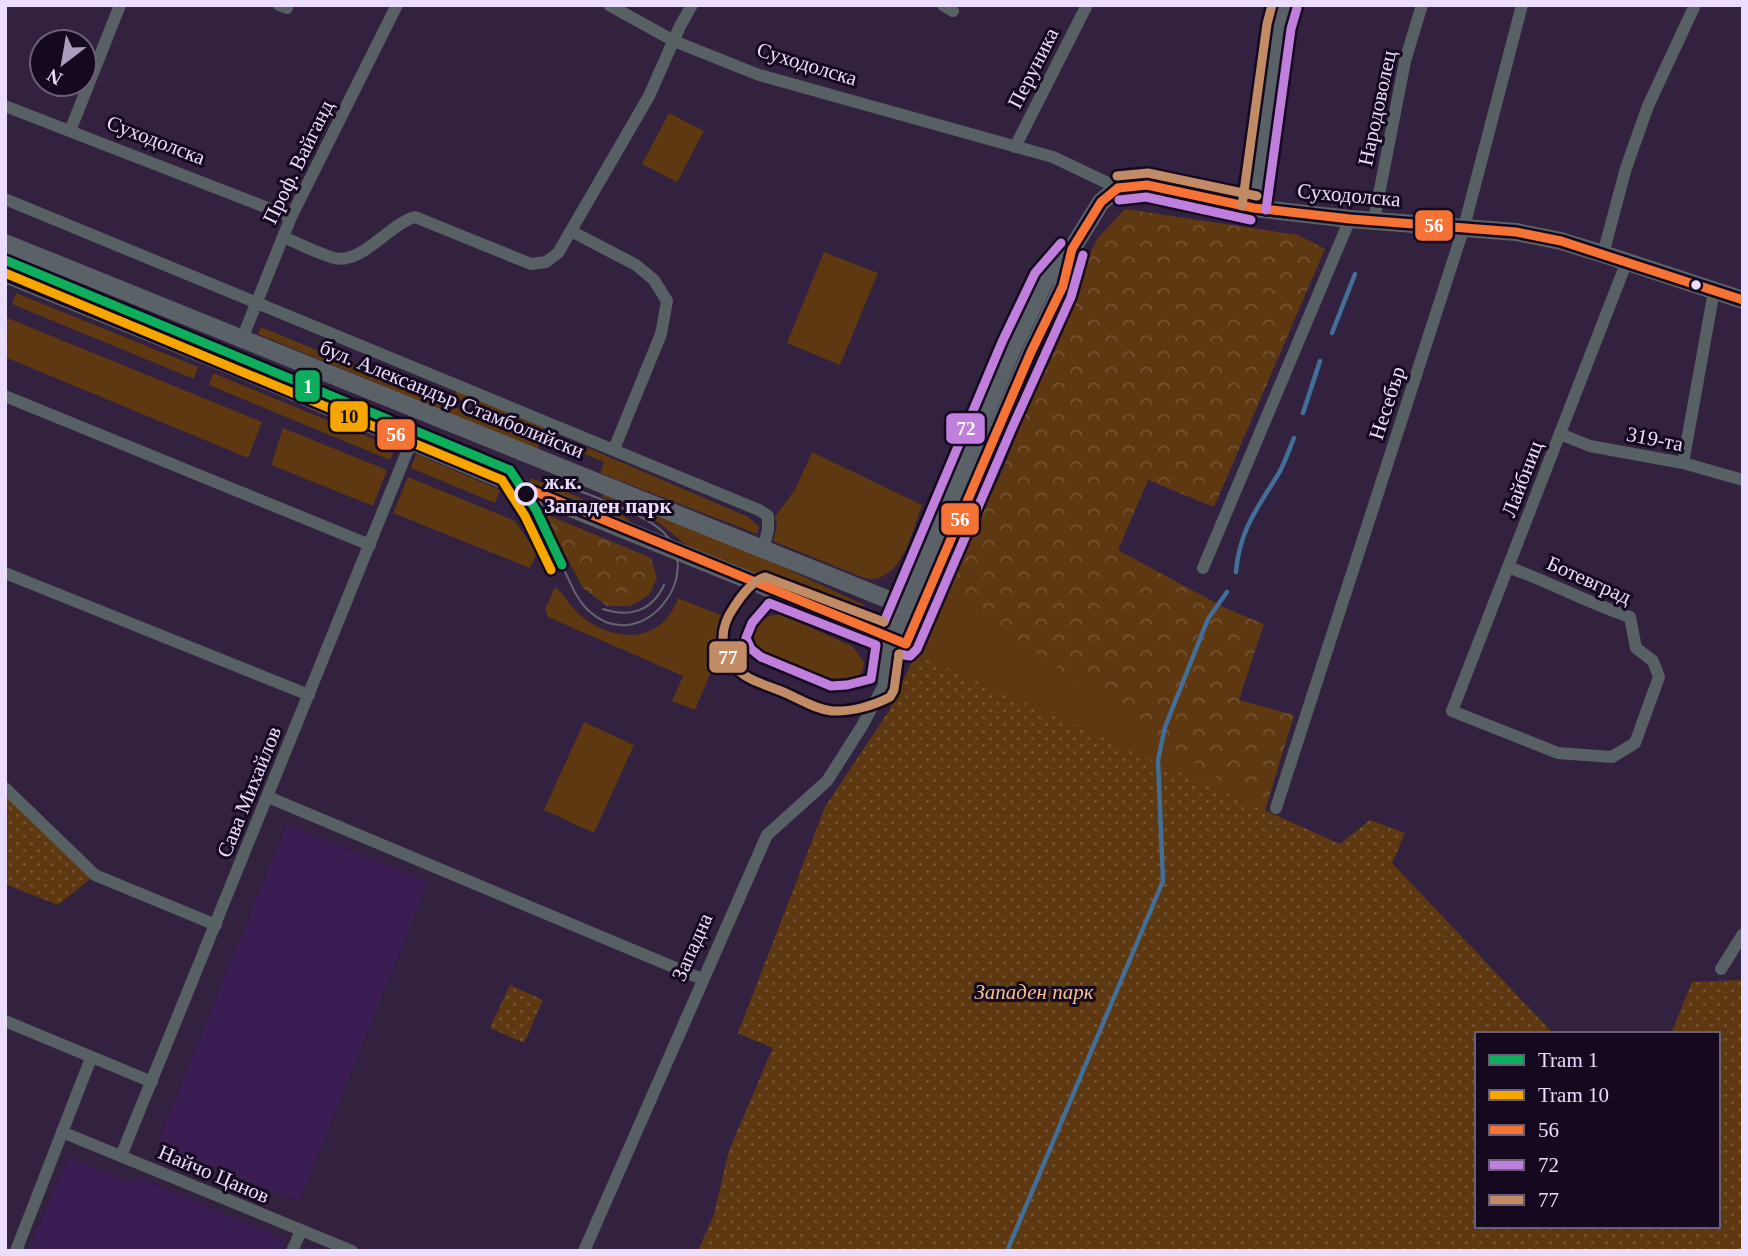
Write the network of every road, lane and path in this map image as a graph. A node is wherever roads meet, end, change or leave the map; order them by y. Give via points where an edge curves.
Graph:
1 (120, 5) edge
2 (397, 5) edge
3 (609, 5) edge
4 (692, 5) edge
5 (1087, 5) edge
6 (1285, 5) edge
7 (1422, 5) edge
8 (1522, 5) edge
9 (1695, 5) edge
10 (674, 41) junction
11 (5, 106) edge
12 (70, 131) junction
13 (1015, 147) junction
14 (1118, 188) junction
15 (5, 198) edge
16 (1254, 208) junction
17 (291, 217) junction
18 (1350, 219) junction
19 (1374, 220) junction
20 (1464, 228) junction
21 (571, 231) junction
22 (284, 237) junction
23 (5, 243) edge
24 (1603, 254) junction
25 (1627, 261) junction
26 (5, 274) edge
27 (1714, 290) junction
28 (1743, 300) edge
29 (258, 301) junction
30 (243, 339) junction
31 (5, 396) edge
32 (1560, 434) junction
33 (411, 442) junction
34 (614, 449) junction
35 (1683, 463) junction
36 (1743, 480) edge
37 (370, 545) junction
38 (762, 549) junction
39 (1508, 567) junction
40 (1203, 568) dead end
41 (5, 573) edge
42 (912, 609) junction
43 (899, 641) junction
44 (309, 695) junction
45 (1452, 711) joint
46 (5, 788) edge
47 (268, 797) junction
48 (1276, 808) dead end
49 (216, 925) junction
50 (1743, 934) edge
51 (1721, 970) dead end
52 (702, 979) junction
53 (5, 1021) edge
54 (91, 1058) junction
55 (152, 1082) junction
56 (62, 1132) junction
57 (121, 1156) junction
58 (301, 1231) junction
59 (16, 1251) edge
60 (292, 1251) edge
61 (352, 1251) edge
62 (584, 1251) edge

1 - 12 street
2 - 17 street, Проф. Вайганд
3 - 10 street, Суходолска
4 - 10 street
5 - 13 street, Перуника
6 - 16 street
7 - 19 street, Народоволец via 1405,61
8 - 20 street, Несебър
9 - 24 street via 1648,106
10 - 13 street, Суходолска via 759,75
10 - 21 street via 649,96
11 - 12 street, Суходолска
12 - 17 street, Суходолска
13 - 14 street, Суходолска via 1053,157
14 - 16 street, Суходолска via 1147,185
14 - 42 street, Западна via 1101,202 1072,249 1063,286
15 - 29 street
16 - 18 street, Суходолска
17 - 22 street, Проф. Вайганд
18 - 19 street, Суходолска
18 - 40 street
19 - 20 street, Суходолска
20 - 24 street, Суходолска via 1516,232
20 - 48 street, Несебър
21 - 22 street via 558,253 546,262 531,264 415,217 404,220 357,255 337,259
21 - 34 street via 636,265 654,280 667,301 662,334
22 - 29 street, Проф. Вайганд
23 - 30 street, бул. Александър Стамболийски
24 - 25 street, Суходолска
25 - 27 street, Суходолска
25 - 32 street, Лайбниц
26 - 33 street
27 - 28 street, Суходолска
27 - 35 street
29 - 30 street, Проф. Вайганд
29 - 34 street
30 - 38 street, бул. Александър Стамболийски
31 - 37 street
32 - 35 street, 319-та via 1590,446
32 - 39 street, Лайбниц
33 - 37 street, Сава Михайлов
33 - 43 street
34 - 38 street via 768,516
35 - 36 street, 319-та
37 - 44 street, Сава Михайлов
38 - 42 street, бул. Александър Стамболийски
39 - 45 street, Лайбниц
39 - 45 street, Ботевград via 1630,617 1636,648 1653,661 1659,677 1635,743 1612,757 1558,753
41 - 44 street
42 - 43 street, Западна
43 - 52 street, Западна via 885,657 882,688 827,781 767,835
44 - 47 street, Сава Михайлов
46 - 49 street via 95,875
47 - 49 street, Сава Михайлов
47 - 52 street
49 - 55 street, Сава Михайлов
50 - 51 street
52 - 62 street, Западна
53 - 54 street
54 - 55 street
54 - 56 street
55 - 57 street, Сава Михайлов
56 - 57 street, Найчо Цанов
56 - 59 street
57 - 58 street, Найчо Цанов
58 - 60 street
58 - 61 street, Найчо Цанов

